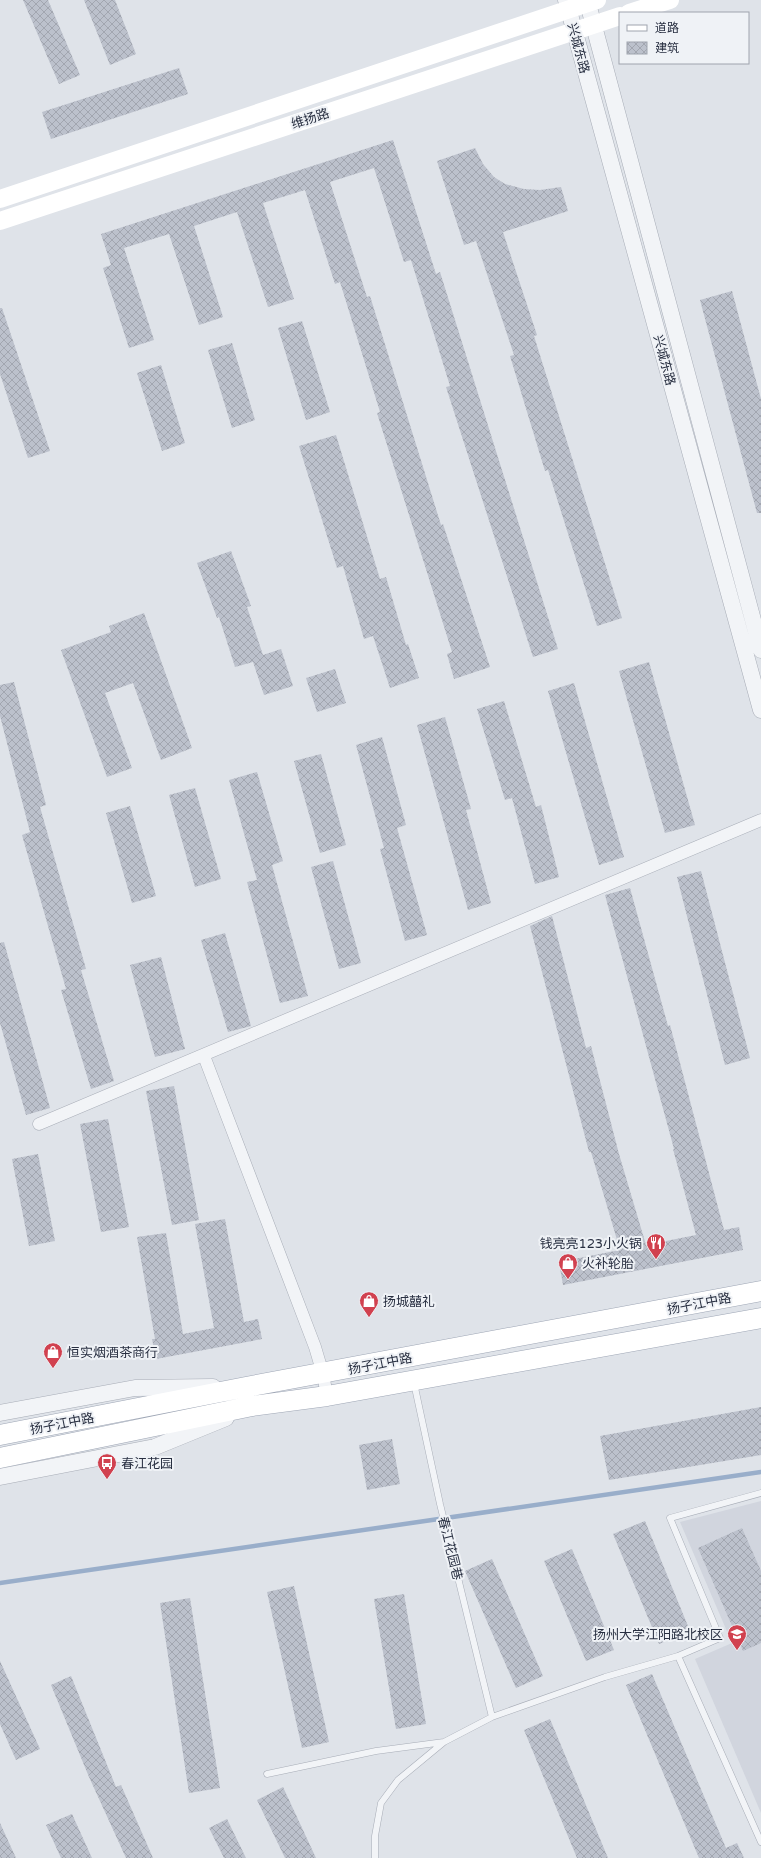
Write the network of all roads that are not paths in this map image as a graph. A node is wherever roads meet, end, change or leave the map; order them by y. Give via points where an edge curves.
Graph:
1 (670, 0) edge
2 (590, 1) edge
3 (567, 5) edge
4 (632, 12) edge
5 (619, 16) edge
6 (593, 24) junction
7 (574, 31) junction
8 (0, 199) edge
9 (0, 221) edge
10 (761, 650) edge
11 (761, 710) edge
12 (761, 820) edge
13 (204, 1056) junction
14 (39, 1124) dead end
15 (761, 1291) edge
16 (761, 1318) edge
17 (323, 1374) junction
18 (414, 1379) junction
19 (246, 1387) junction
20 (327, 1396) junction
21 (252, 1406) junction
22 (0, 1413) edge
23 (0, 1435) edge
24 (0, 1458) edge
25 (0, 1477) edge
26 (761, 1493) edge
27 (678, 1656) junction
28 (492, 1717) junction
29 (444, 1742) junction
30 (266, 1774) dead end
31 (761, 1842) edge
32 (375, 1858) edge

1 - 4 main road
2 - 3 main road, 维扬路
2 - 6 street, 兴城东路
3 - 7 street, 兴城东路
3 - 8 main road, 维扬路
5 - 6 main road, 维扬路
6 - 7 main road, 维扬路
6 - 10 street, 兴城东路
7 - 9 main road, 维扬路
7 - 11 street, 兴城东路
12 - 13 street via 713,838
13 - 14 street
13 - 17 street
15 - 17 main road, 扬子江中路
16 - 18 main road, 扬子江中路
17 - 19 main road, 扬子江中路
17 - 20 street
18 - 20 main road, 扬子江中路
18 - 28 lane, 春江花园巷 via 440,1504
19 - 22 street via 135,1388
19 - 23 main road, 扬子江中路
20 - 21 main road, 扬子江中路
21 - 24 main road, 扬子江中路
21 - 25 street via 155,1447
26 - 27 lane via 670,1518 720,1638
27 - 28 lane via 605,1676
27 - 31 lane
28 - 29 lane
29 - 30 lane via 376,1751
29 - 32 lane via 398,1780 381,1803 375,1836

